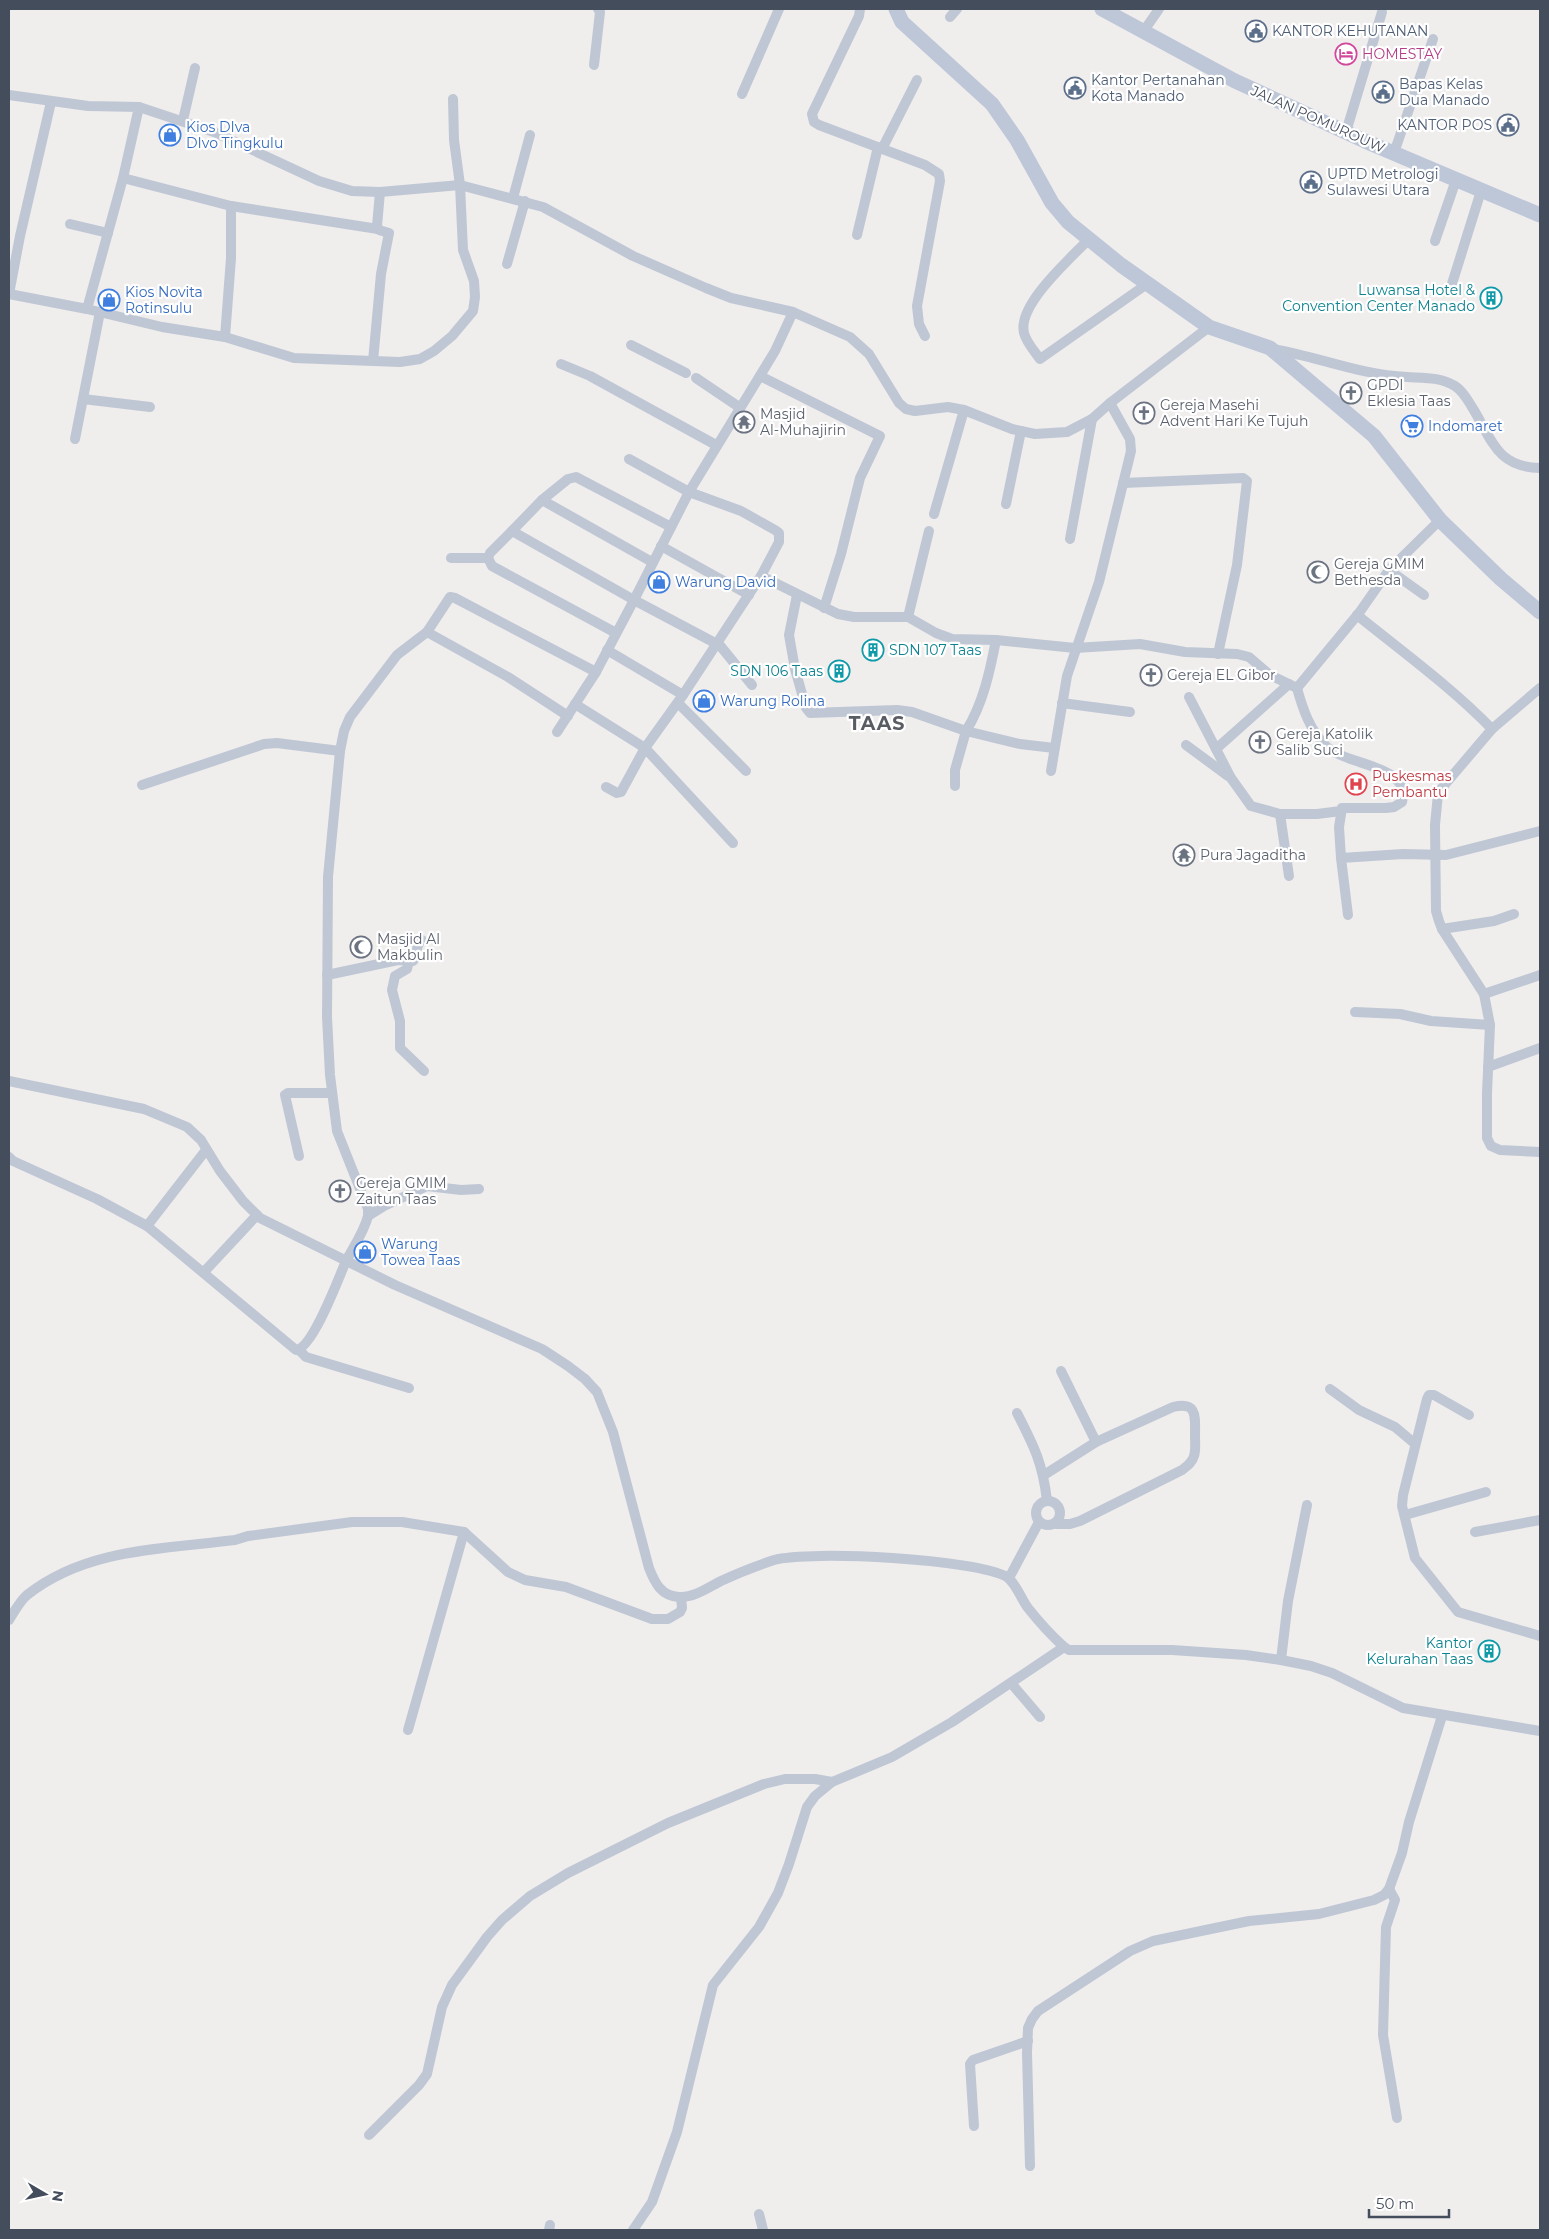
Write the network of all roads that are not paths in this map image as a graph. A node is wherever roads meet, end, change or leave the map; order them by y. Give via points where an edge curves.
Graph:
1 (598, 9) edge
2 (779, 9) edge
3 (860, 9) edge
4 (896, 9) edge
5 (958, 9) edge
6 (1102, 9) edge
7 (1159, 9) edge
8 (1382, 12) dead end
9 (950, 17) dead end
10 (1143, 32) junction
11 (1433, 39) dead end
12 (594, 64) dead end
13 (195, 68) dead end
14 (917, 80) dead end
15 (742, 94) dead end
16 (9, 96) edge
17 (453, 99) dead end
18 (51, 102) junction
19 (139, 107) junction
20 (183, 120) junction
21 (1346, 132) junction
22 (530, 135) dead end
23 (880, 148) junction
24 (1394, 153) junction
25 (123, 178) junction
26 (1456, 180) junction
27 (460, 185) junction
28 (1481, 191) junction
29 (380, 192) junction
30 (513, 198) junction
31 (525, 201) junction
32 (231, 206) junction
33 (1540, 214) edge
34 (70, 224) dead end
35 (378, 229) junction
36 (857, 235) dead end
37 (107, 236) junction
38 (1088, 240) junction
39 (1435, 242) dead end
40 (507, 264) dead end
41 (1147, 284) junction
42 (1451, 287) dead end
43 (9, 294) edge
44 (87, 309) junction
45 (100, 312) junction
46 (793, 312) junction
47 (1209, 327) junction
48 (925, 336) dead end
49 (225, 337) junction
50 (631, 345) dead end
51 (1270, 348) junction
52 (373, 361) junction
53 (560, 364) dead end
54 (686, 373) dead end
55 (760, 376) junction
56 (696, 378) dead end
57 (83, 399) junction
58 (742, 402) junction
59 (1110, 403) junction
60 (150, 407) dead end
61 (964, 410) junction
62 (1092, 419) junction
63 (1021, 431) junction
64 (75, 440) dead end
65 (716, 445) junction
66 (629, 459) dead end
67 (1540, 468) edge
68 (1122, 483) junction
69 (689, 492) junction
70 (542, 500) junction
71 (1006, 504) dead end
72 (934, 514) dead end
73 (1440, 520) junction
74 (671, 527) junction
75 (512, 531) junction
76 (929, 531) dead end
77 (1070, 539) dead end
78 (661, 546) junction
79 (451, 558) dead end
80 (488, 558) junction
81 (652, 562) junction
82 (1389, 570) junction
83 (761, 576) junction
84 (749, 595) junction
85 (797, 595) junction
86 (1424, 595) dead end
87 (634, 600) junction
88 (824, 608) junction
89 (1359, 612) junction
90 (1540, 612) edge
91 (908, 617) junction
92 (426, 632) junction
93 (616, 633) junction
94 (996, 640) junction
95 (717, 644) junction
96 (1075, 648) junction
97 (607, 650) junction
98 (1218, 654) junction
99 (596, 672) junction
100 (752, 685) dead end
101 (1293, 686) junction
102 (1540, 688) edge
103 (1189, 697) dead end
104 (680, 699) junction
105 (1062, 703) junction
106 (575, 704) junction
107 (1130, 712) dead end
108 (568, 716) junction
109 (1496, 726) junction
110 (966, 731) junction
111 (557, 732) dead end
112 (1186, 745) dead end
113 (645, 748) junction
114 (1054, 748) junction
115 (1216, 749) junction
116 (340, 751) junction
117 (746, 771) dead end
118 (1051, 771) dead end
119 (1231, 778) junction
120 (142, 784) dead end
121 (955, 786) dead end
122 (606, 787) dead end
123 (1341, 811) junction
124 (1280, 814) junction
125 (1540, 831) edge
126 (732, 843) dead end
127 (1435, 854) junction
128 (1341, 858) junction
129 (1289, 876) dead end
130 (1514, 914) dead end
131 (1348, 915) dead end
132 (1442, 929) junction
133 (422, 940) dead end
134 (409, 961) junction
135 (1540, 974) edge
136 (327, 975) junction
137 (1484, 994) junction
138 (1355, 1012) dead end
139 (1490, 1025) junction
140 (1540, 1048) edge
141 (1488, 1067) junction
142 (424, 1071) dead end
143 (9, 1081) edge
144 (331, 1093) junction
145 (206, 1150) junction
146 (1540, 1152) edge
147 (299, 1156) dead end
148 (9, 1157) edge
149 (479, 1189) dead end
150 (256, 1215) junction
151 (368, 1216) junction
152 (147, 1226) junction
153 (346, 1262) junction
154 (204, 1272) junction
155 (298, 1350) junction
156 (1061, 1371) dead end
157 (410, 1388) dead end
158 (1330, 1389) dead end
159 (1016, 1413) dead end
160 (1469, 1415) dead end
161 (1096, 1442) junction
162 (1414, 1443) junction
163 (1044, 1475) junction
164 (1486, 1492) dead end
165 (1047, 1501) junction
166 (1307, 1505) dead end
167 (1403, 1510) junction
168 (1540, 1520) edge
169 (1038, 1522) junction
170 (1056, 1524) junction
171 (464, 1532) junction
172 (1475, 1532) dead end
173 (1009, 1578) junction
174 (681, 1597) junction
175 (9, 1620) edge
176 (1540, 1636) edge
177 (1064, 1647) junction
178 (1281, 1660) junction
179 (1011, 1683) junction
180 (1442, 1716) junction
181 (1040, 1717) dead end
182 (408, 1730) dead end
183 (1540, 1731) edge
184 (832, 1782) junction
185 (1389, 1889) junction
186 (1028, 2040) junction
187 (1397, 2118) dead end
188 (974, 2126) dead end
189 (369, 2135) dead end
190 (1030, 2166) dead end
191 (759, 2214) dead end
192 (633, 2230) edge
193 (763, 2230) edge

1 - 12 street
2 - 15 street
3 - 23 street via 812,114 814,122 819,125
4 - 38 street via 902,22 992,104 1017,140 1052,203
5 - 9 street
6 - 10 street, JALAN POMUROUW
7 - 10 street
8 - 21 street
10 - 21 street, JALAN POMUROUW via 1235,81
11 - 24 street
13 - 20 street
14 - 23 street
16 - 18 street
17 - 27 street
18 - 19 street
18 - 43 street
19 - 20 street
19 - 25 street
20 - 29 street via 319,181 352,192
21 - 24 street, JALAN POMUROUW
22 - 30 street
23 - 36 street
23 - 48 street via 935,170 940,181 917,306 919,324
24 - 26 street, JALAN POMUROUW
25 - 32 street
25 - 37 street
26 - 28 street, JALAN POMUROUW
26 - 39 street
27 - 29 street
27 - 30 street
27 - 52 street via 463,250 476,297 473,311 434,351 412,361
28 - 33 street, JALAN POMUROUW
28 - 42 street
29 - 35 street
30 - 31 street
31 - 40 street
31 - 46 street via 567,218 633,256 706,288 731,298
32 - 35 street
32 - 49 street
34 - 37 street
35 - 52 street via 389,233
37 - 44 street
38 - 41 street
38 - 41 street via 1044,287 1024,318 1024,333 1040,359
41 - 47 street
43 - 44 street
44 - 45 street
45 - 49 street via 162,327
45 - 57 street
46 - 55 street
46 - 61 street via 836,329 862,345 906,409 915,412 948,407
47 - 51 street
47 - 59 street
49 - 52 street via 294,358
50 - 54 street
51 - 67 street via 1366,373 1444,380 1466,397 1495,448 1508,462
51 - 73 street via 1374,436
53 - 65 street via 590,376
55 - 58 street
55 - 88 street via 880,436 853,500
56 - 58 street
57 - 60 street
57 - 64 street
58 - 65 street
59 - 62 street
59 - 68 street via 1130,439
61 - 63 street
61 - 72 street
62 - 63 street via 1067,432 1035,434
62 - 77 street
63 - 71 street
65 - 69 street
66 - 69 street
68 - 96 street via 1099,582
68 - 98 street via 1246,479 1235,579
69 - 74 street
69 - 83 street via 748,514 779,533 779,542
70 - 74 street via 568,479 576,477
70 - 75 street
70 - 81 street
73 - 82 street
73 - 90 street
74 - 78 street
75 - 80 street
75 - 87 street
76 - 91 street
78 - 81 street
78 - 84 street
79 - 80 street
80 - 93 street via 492,566
81 - 87 street
82 - 86 street
82 - 89 street
83 - 84 street
83 - 85 street
84 - 95 street
85 - 88 street
85 - 110 street via 789,628 790,642 810,713 897,710
87 - 93 street
87 - 95 street
88 - 91 street via 854,617
89 - 101 street
89 - 109 street
91 - 94 street via 945,638
92 - 99 street via 446,601 450,597 455,598
92 - 108 street via 508,677
92 - 116 street via 397,655 353,713 346,724
93 - 97 street
94 - 96 street
94 - 110 street via 985,686 974,719
95 - 100 street
95 - 104 street
96 - 98 street via 1140,644
96 - 105 street
97 - 99 street
97 - 104 street
98 - 101 street via 1249,657 1270,675
99 - 106 street
101 - 115 street
101 - 123 street via 1312,730 1327,747 1343,758 1394,776 1402,785 1403,796 1399,805 1380,809 1347,807
102 - 109 street
103 - 115 street
104 - 113 street
104 - 117 street
105 - 107 street
105 - 114 street
106 - 108 street
106 - 113 street
108 - 111 street
109 - 127 street via 1438,794
110 - 114 street via 1020,744
110 - 121 street via 954,770
112 - 119 street
113 - 122 street via 621,792
113 - 126 street
114 - 118 street
115 - 119 street
116 - 120 street via 264,744
116 - 136 street via 328,877
119 - 124 street via 1251,806
123 - 124 street
123 - 128 street
124 - 129 street
125 - 127 street via 1446,855
127 - 128 street
127 - 132 street via 1436,911
128 - 131 street
130 - 132 street via 1494,921
132 - 137 street
133 - 134 street via 417,945 415,959
134 - 136 street via 398,960
134 - 142 street via 407,969 395,976 392,986 400,1021 399,1045
135 - 137 street
136 - 144 street
137 - 139 street
138 - 139 street
139 - 141 street
140 - 141 street
141 - 146 street via 1487,1138 1491,1146 1500,1150
143 - 145 street via 144,1109 187,1128 201,1140
144 - 147 street via 286,1094
144 - 151 street via 337,1131
145 - 150 street
145 - 152 street
148 - 152 street
149 - 151 street via 427,1186
150 - 153 street
150 - 154 street
151 - 153 street
152 - 154 street
153 - 155 street via 327,1308
153 - 174 street via 542,1349 568,1366 597,1392 613,1432 653,1578 667,1595
154 - 155 street
155 - 157 street via 306,1357
156 - 161 street
158 - 162 street
159 - 163 street via 1038,1453
160 - 162 street via 1429,1395
161 - 163 street
161 - 170 street via 1173,1407 1184,1405 1195,1414 1195,1455 1190,1464 1080,1521
162 - 167 street
163 - 165 street
164 - 167 street
165 - 169 street via 1037,1508
165 - 170 street via 1054,1502 1061,1512
166 - 178 street via 1288,1602
167 - 176 street via 1415,1558 1458,1612
168 - 172 street
169 - 170 street via 1050,1526
169 - 173 street
171 - 174 street via 508,1572 525,1580 566,1587 645,1617 668,1619 680,1612
171 - 175 street via 402,1522 352,1522 95,1559 57,1576 26,1596
171 - 182 street
173 - 174 street via 960,1564 790,1556
173 - 177 street via 1028,1608
177 - 178 street via 1069,1650 1172,1650
177 - 179 street
178 - 180 street via 1332,1673 1403,1708
179 - 181 street
179 - 184 street via 892,1757
180 - 183 street
180 - 185 street
184 - 189 street via 785,1779 764,1784 668,1823 568,1873 530,1896 487,1937 452,1985 442,2006 427,2074
184 - 192 street via 814,1796 807,1807 780,1886 759,1927 713,1985 677,2132 652,2202
185 - 186 street via 1374,1900 1319,1914 1249,1921 1153,1941 1130,1951 1038,2012 1032,2019
185 - 187 street via 1395,1900 1386,1927 1383,2035
186 - 188 street via 973,2060 970,2064
186 - 190 street
191 - 193 street

